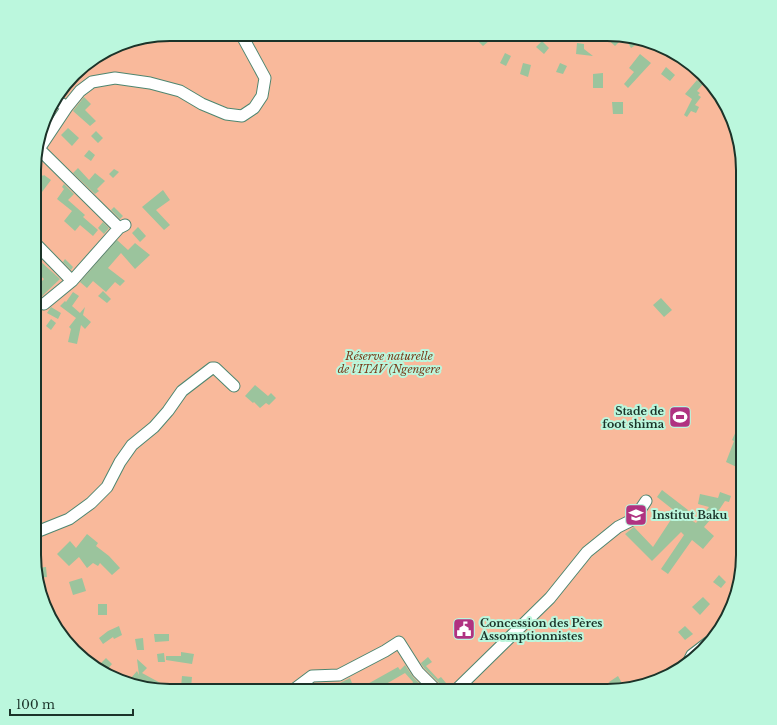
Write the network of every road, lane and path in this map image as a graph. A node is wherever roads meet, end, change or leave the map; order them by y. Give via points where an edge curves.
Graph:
1 (245, 41) edge
2 (60, 103) edge
3 (67, 107) junction
4 (44, 141) edge
5 (42, 154) edge
6 (41, 249) edge
7 (72, 281) junction
8 (44, 304) dead end
9 (234, 386) dead end
10 (646, 501) dead end
11 (41, 530) edge
12 (301, 684) edge
13 (430, 684) edge
14 (462, 684) edge

1 - 3 street via 265,78 262,96 254,108 242,116 226,114 202,104 180,90 115,78 92,82 80,91
2 - 3 street
3 - 4 street
5 - 7 street via 122,227
6 - 7 street
7 - 8 street
9 - 11 street via 214,368 206,371 182,391 159,422 132,445 107,487 91,504 69,519
10 - 14 street via 634,518 586,552 550,598
12 - 13 street via 312,676 339,675 398,642 418,672

